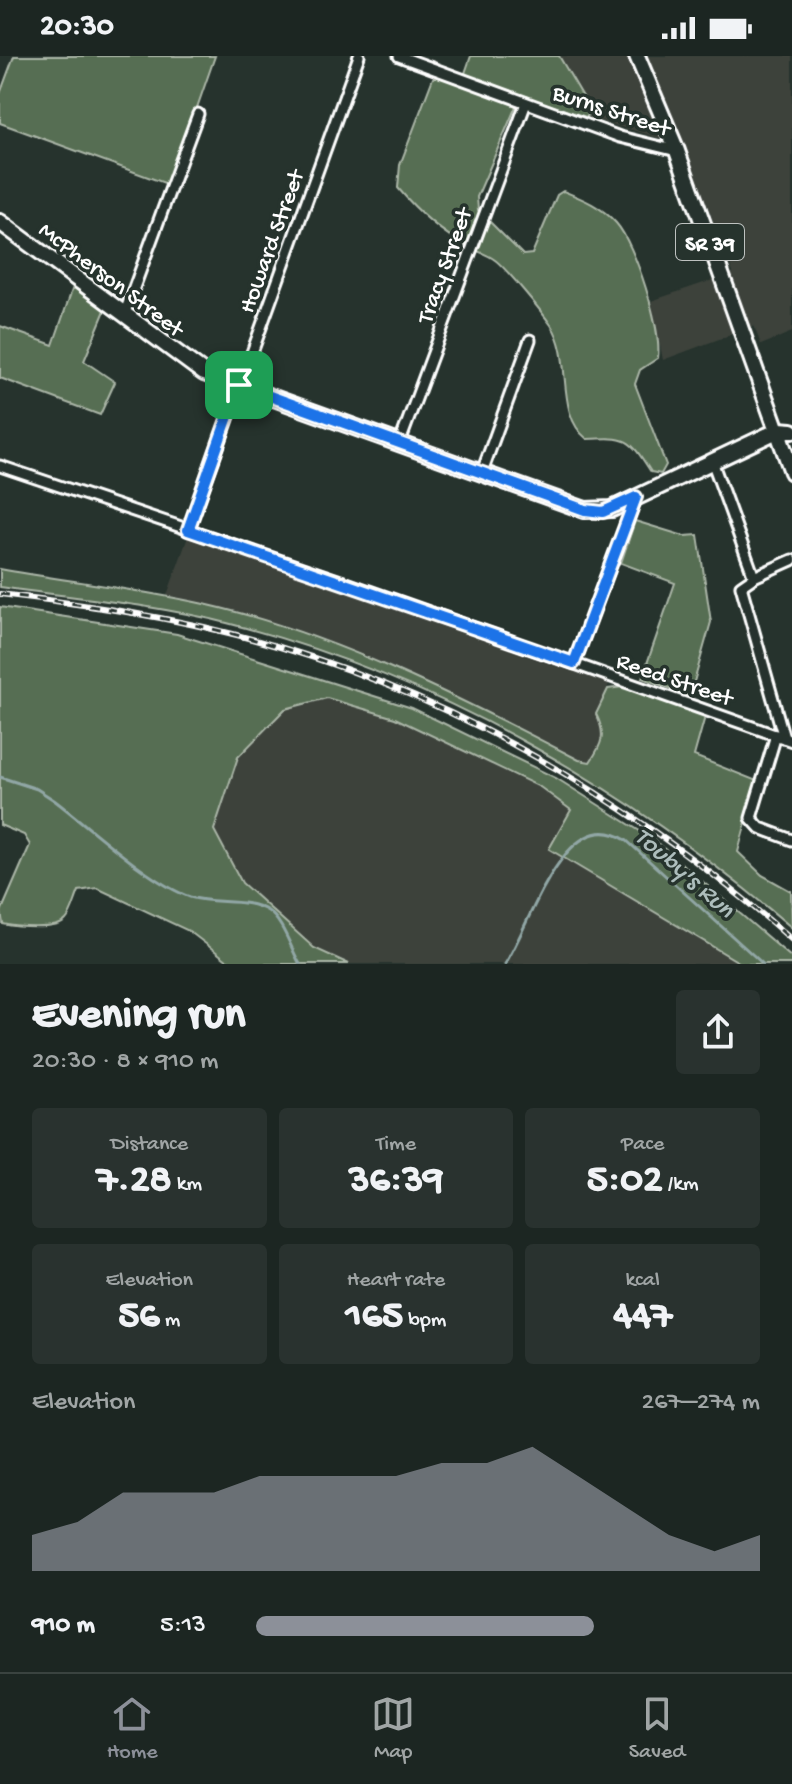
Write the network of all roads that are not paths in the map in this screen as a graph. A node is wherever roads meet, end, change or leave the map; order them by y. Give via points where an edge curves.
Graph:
1 (359, 56) edge
2 (399, 56) edge
3 (637, 56) edge
4 (526, 103) junction
5 (198, 114) dead end
6 (677, 151) junction
7 (0, 222) edge
8 (124, 315) junction
9 (530, 340) dead end
10 (239, 385) junction
11 (785, 430) edge
12 (400, 442) junction
13 (712, 461) junction
14 (0, 466) edge
15 (482, 472) junction
16 (792, 472) edge
17 (636, 497) junction
18 (188, 530) junction
19 (792, 560) edge
20 (754, 577) junction
21 (574, 663) junction
22 (784, 738) edge
23 (792, 840) edge

1 - 10 street, Howard Street
2 - 4 street, Burns Street
3 - 6 street, SR 39
4 - 6 street, Burns Street via 637,143
4 - 12 street, Tracy Street
5 - 8 street
6 - 11 street, SR 39
7 - 8 street, McPherson Street
8 - 10 street, McPherson Street via 204,373
9 - 15 street
10 - 12 street, McPherson Street
10 - 18 street, Howard Street
11 - 13 street, McPherson Street
11 - 16 street, SR 39
12 - 15 street, McPherson Street
13 - 17 street, McPherson Street
13 - 20 street
14 - 18 street, Reed Street
15 - 17 street, McPherson Street via 594,513
17 - 21 street
18 - 21 street, Reed Street
19 - 20 street
20 - 22 street via 741,586
21 - 22 street, Reed Street
22 - 23 street via 752,809 754,825

